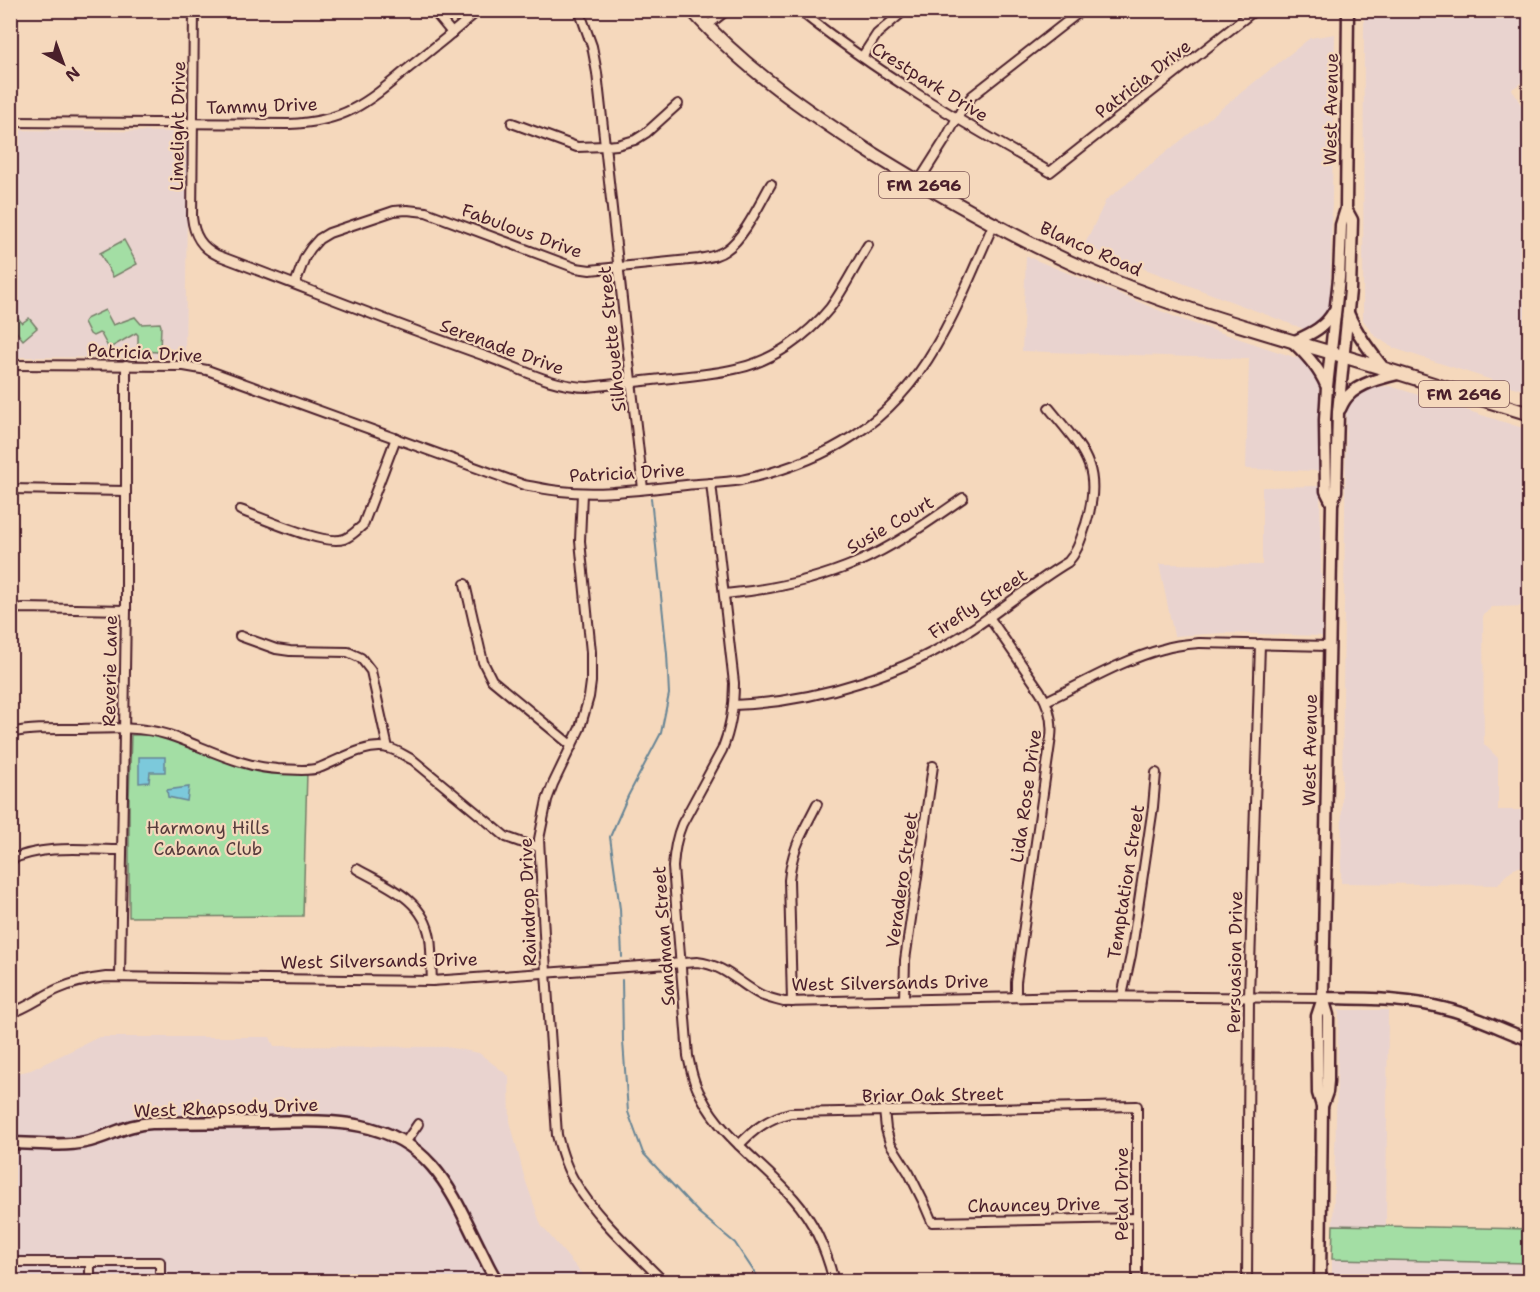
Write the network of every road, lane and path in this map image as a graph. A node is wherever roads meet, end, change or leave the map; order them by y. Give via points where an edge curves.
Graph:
1 (194, 10) edge
2 (433, 10) edge
3 (479, 10) edge
4 (579, 10) edge
5 (692, 10) edge
6 (727, 10) edge
7 (799, 10) edge
8 (905, 10) edge
9 (1082, 10) edge
10 (1255, 10) edge
11 (1348, 10) edge
12 (707, 26) junction
13 (452, 33) junction
14 (862, 57) junction
15 (678, 105) dead end
16 (956, 119) junction
17 (10, 122) edge
18 (194, 123) junction
19 (512, 123) dead end
20 (606, 146) junction
21 (1050, 172) joint
22 (919, 182) junction
23 (771, 184) dead end
24 (1346, 209) junction
25 (994, 224) junction
26 (198, 240) joint
27 (868, 245) dead end
28 (620, 268) junction
29 (295, 284) junction
30 (1335, 309) junction
31 (1348, 312) junction
32 (1293, 342) junction
33 (1337, 355) junction
34 (10, 365) edge
35 (126, 365) junction
36 (1391, 372) junction
37 (630, 382) junction
38 (1327, 387) junction
39 (1048, 408) dead end
40 (1338, 412) junction
41 (1530, 414) edge
42 (396, 438) junction
43 (711, 483) junction
44 (10, 489) edge
45 (643, 489) junction
46 (126, 491) junction
47 (582, 493) junction
48 (963, 498) dead end
49 (1332, 503) junction
50 (240, 510) dead end
51 (465, 584) dead end
52 (724, 594) junction
53 (10, 609) edge
54 (126, 610) junction
55 (989, 617) junction
56 (240, 636) dead end
57 (1260, 644) junction
58 (1328, 646) junction
59 (1046, 701) junction
60 (734, 705) junction
61 (123, 728) junction
62 (10, 733) edge
63 (572, 746) junction
64 (388, 748) junction
65 (933, 766) dead end
66 (1156, 773) dead end
67 (817, 804) dead end
68 (539, 847) junction
69 (122, 850) junction
70 (10, 860) edge
71 (357, 869) dead end
72 (681, 963) junction
73 (546, 972) junction
74 (120, 977) junction
75 (432, 981) junction
76 (1122, 996) junction
77 (1016, 997) junction
78 (1249, 997) junction
79 (1323, 998) junction
80 (904, 999) junction
81 (792, 1002) junction
82 (10, 1014) edge
83 (1530, 1040) edge
84 (1137, 1106) joint
85 (884, 1110) junction
86 (418, 1124) dead end
87 (10, 1143) edge
88 (405, 1143) junction
89 (739, 1144) junction
90 (1137, 1218) junction
91 (10, 1262) edge
92 (90, 1263) junction
93 (493, 1280) edge
94 (90, 1281) edge
95 (160, 1281) edge
96 (664, 1281) edge
97 (834, 1281) edge
98 (1137, 1281) edge
99 (1247, 1281) edge
100 (1320, 1281) edge

1 - 18 street, Limelight Drive
2 - 13 street
3 - 13 street, Tammy Drive
4 - 20 street, Silhouette Street via 592,46
5 - 12 main road, Blanco Road / FM 2696
6 - 12 street
7 - 14 street, Crestpark Drive
8 - 14 street via 877,34
9 - 16 street via 972,96
10 - 21 street, Patricia Drive
11 - 24 main road, West Avenue
12 - 22 main road, Blanco Road / FM 2696 via 783,92
13 - 18 street, Tammy Drive via 372,99 332,118 289,124
14 - 16 street, Crestpark Drive
15 - 20 street via 635,140
16 - 21 street, Crestpark Drive
16 - 22 street
17 - 18 street, Tammy Drive
18 - 26 street, Limelight Drive via 192,217
19 - 20 street via 577,147
20 - 28 street, Silhouette Street
22 - 25 main road, Blanco Road / FM 2696
23 - 28 street, Fabulous Drive via 742,234 716,256
24 - 30 main road, West Avenue via 1341,225
24 - 31 main road, West Avenue via 1352,220
25 - 32 main road, Blanco Road / FM 2696 via 1117,282
25 - 43 street, Patricia Drive via 935,348 904,391 868,426 849,440 793,466
26 - 29 street, Serenade Drive via 210,252
27 - 37 street, Serenade Drive via 825,314 807,332 771,356 710,374
28 - 29 street, Fabulous Drive via 576,268 426,212 407,210 394,211 319,239 305,257
28 - 37 street, Silhouette Street
29 - 37 street, Serenade Drive via 551,381 572,387
30 - 32 main road via 1323,326
30 - 33 main road, West Avenue
31 - 33 main road, West Avenue
31 - 36 main road via 1363,341
32 - 33 main road, Blanco Road / FM 2696
32 - 38 main road via 1315,365
33 - 36 main road, Blanco Road / FM 2696
33 - 38 main road, West Avenue
33 - 40 main road, West Avenue
34 - 35 street, Patricia Drive
35 - 42 street, Patricia Drive via 207,370
35 - 46 street, Reverie Lane
36 - 40 main road via 1347,397
36 - 41 main road, Blanco Road / FM 2696
37 - 45 street, Silhouette Street
38 - 49 main road, West Avenue via 1326,491
39 - 55 street, Firefly Street via 1087,459 1093,484 1090,510 1078,548 1068,562
40 - 49 main road, West Avenue via 1336,491
42 - 47 street, Patricia Drive via 524,485
42 - 50 street via 363,525 344,539 316,538
43 - 45 street, Patricia Drive
43 - 52 street, Sandman Street
44 - 46 street
45 - 47 street, Patricia Drive
46 - 54 street, Reverie Lane
47 - 63 street, Raindrop Drive via 581,563 592,667 589,698
48 - 52 street, Susie Court via 859,562 804,580
49 - 58 main road, West Avenue
51 - 63 street via 483,662 492,680
52 - 60 street, Sandman Street
53 - 54 street
54 - 61 street, Reverie Lane
55 - 59 street, Lida Rose Drive
55 - 60 street, Firefly Street via 913,662 867,680 830,691
56 - 64 street via 276,649 348,652 361,658 371,671
57 - 58 street
57 - 59 street via 1200,643 1163,648
57 - 78 street, Persuasion Drive
58 - 79 main road, West Avenue
59 - 77 street, Lida Rose Drive via 1051,737
60 - 72 street, Sandman Street via 722,750 682,824 676,843 673,867
61 - 62 street
61 - 64 street via 155,731 268,768 317,768 371,748
61 - 69 street, Reverie Lane
63 - 68 street, Raindrop Drive via 547,800
64 - 68 street via 413,760 506,837
65 - 80 street, Veradero Street via 905,960
66 - 76 street, Temptation Street
67 - 81 street via 791,862
68 - 73 street, Raindrop Drive
69 - 70 street via 40,850
69 - 74 street, Reverie Lane
71 - 75 street via 401,893 423,917 430,939
72 - 73 street, West Silversands Drive
72 - 81 street, West Silversands Drive via 710,963 759,994
72 - 89 street, Sandman Street via 692,1072 708,1109
73 - 75 street, West Silversands Drive
73 - 96 street, Raindrop Drive via 556,1135 561,1153 574,1181 611,1229
74 - 75 street, West Silversands Drive
74 - 82 street, West Silversands Drive via 69,984
76 - 77 street, West Silversands Drive
76 - 78 street, West Silversands Drive
77 - 80 street, West Silversands Drive
78 - 79 street, West Silversands Drive
78 - 99 street, Persuasion Drive
79 - 83 main road, West Silversands Drive via 1413,1002 1479,1018
79 - 100 main road, West Avenue via 1328,1015 1328,1081 1322,1106
80 - 81 street, West Silversands Drive
84 - 85 street, Briar Oak Street
84 - 90 street, Petal Drive
85 - 89 street, Briar Oak Street via 781,1115 759,1126
85 - 90 street, Chauncey Drive via 890,1143 932,1222
86 - 88 street
87 - 88 main road, West Rhapsody Drive via 82,1143 143,1123 327,1121 361,1125
88 - 93 main road, West Rhapsody Drive via 445,1183
89 - 97 street, Sandman Street via 806,1215 825,1252
90 - 98 street, Petal Drive
91 - 92 street
92 - 94 street
92 - 95 street via 160,1262

